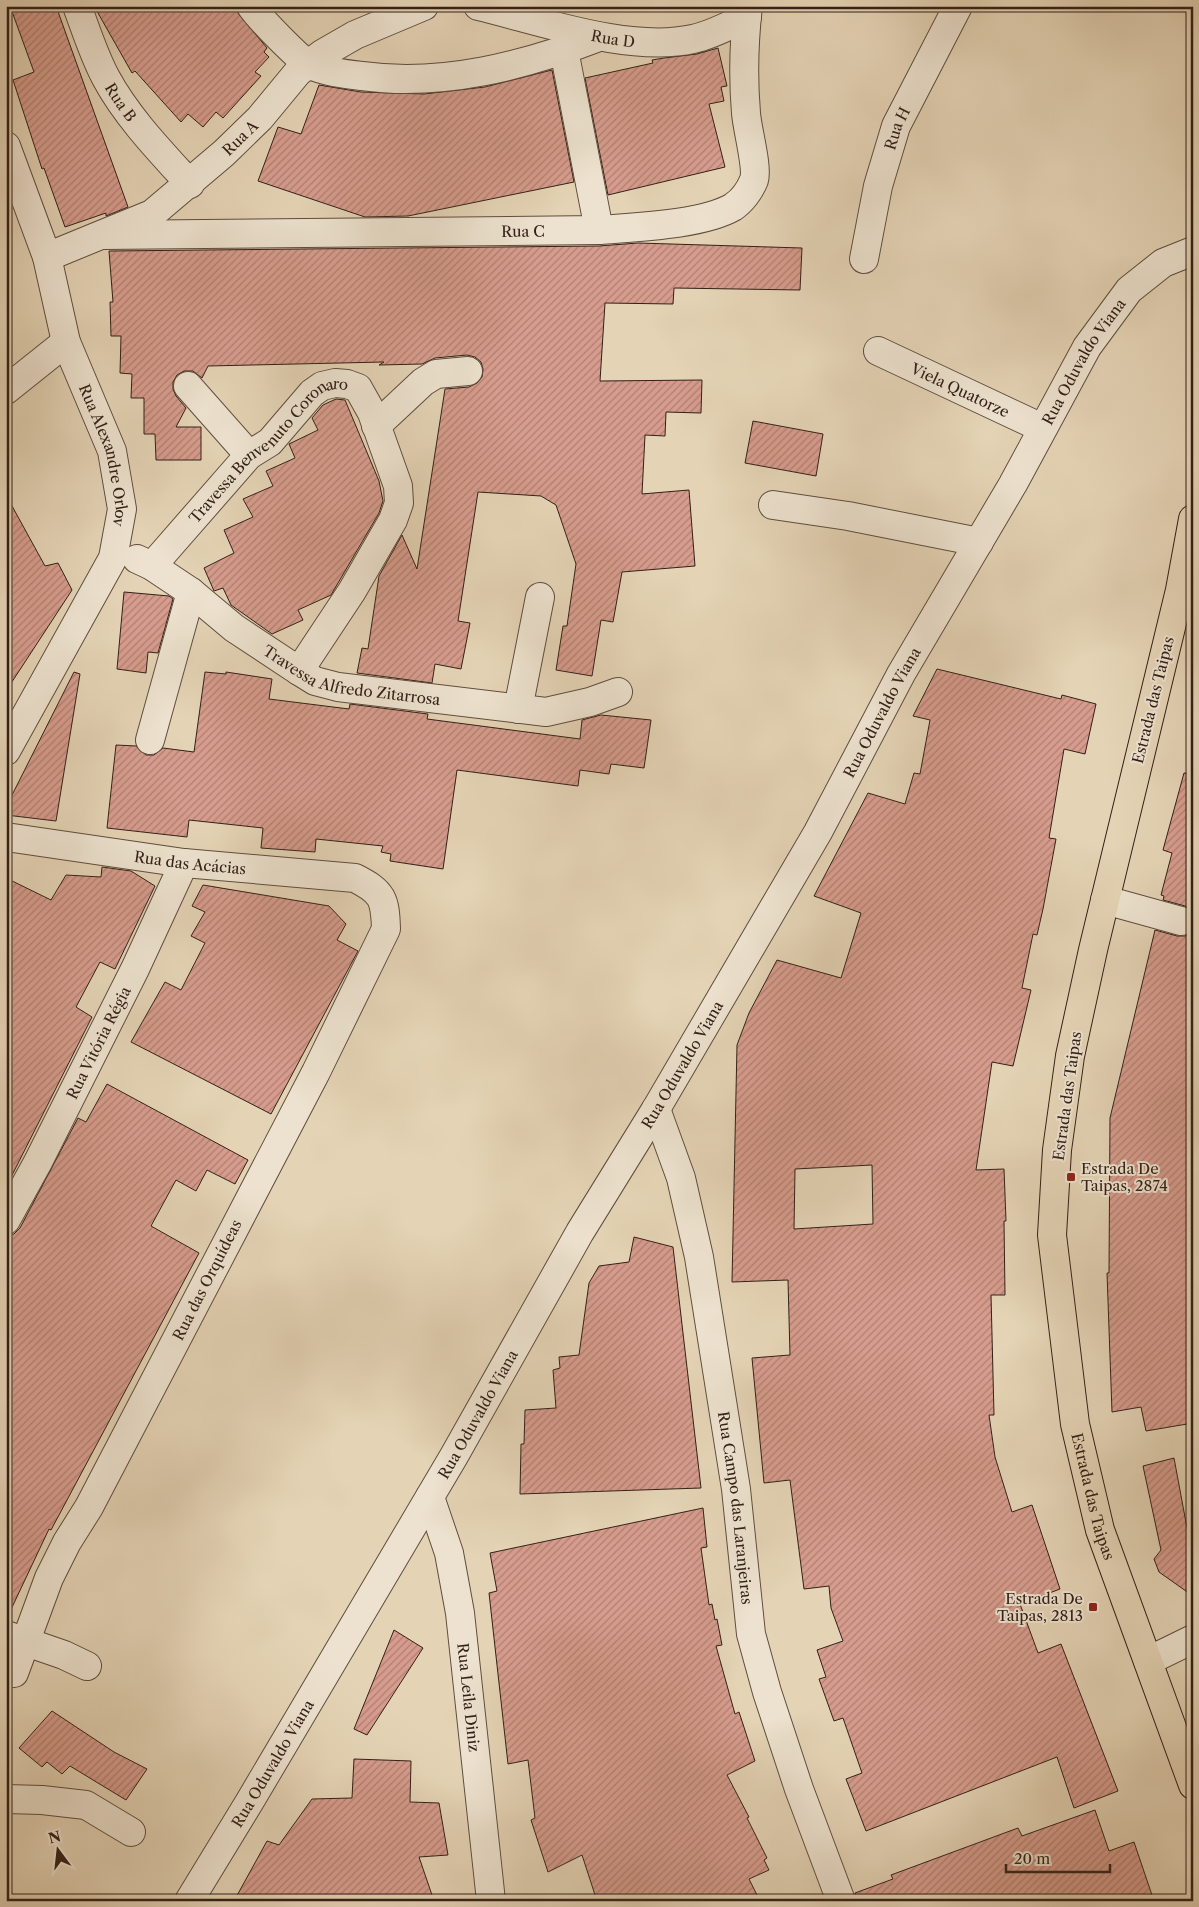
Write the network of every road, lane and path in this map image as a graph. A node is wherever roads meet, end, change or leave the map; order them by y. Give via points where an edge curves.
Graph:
1 (78, 6) edge
2 (251, 6) edge
3 (424, 6) edge
4 (478, 6) edge
5 (958, 6) edge
6 (747, 11) edge
7 (599, 37) junction
8 (564, 50) junction
9 (308, 64) junction
10 (6, 146) edge
11 (190, 184) junction
12 (598, 230) junction
13 (102, 236) junction
14 (1193, 251) edge
15 (48, 257) junction
16 (864, 259) dead end
17 (66, 342) junction
18 (878, 351) dead end
19 (468, 371) dead end
20 (188, 386) dead end
21 (6, 390) edge
22 (376, 426) junction
23 (1042, 428) junction
24 (249, 455) junction
25 (773, 505) dead end
26 (1193, 519) edge
27 (980, 542) junction
28 (115, 548) junction
29 (152, 566) junction
30 (190, 592) junction
31 (540, 597) dead end
32 (299, 671) junction
33 (618, 692) dead end
34 (518, 709) junction
35 (150, 740) dead end
36 (6, 751) edge
37 (6, 837) edge
38 (184, 863) junction
39 (374, 888) joint
40 (1105, 900) junction
41 (1181, 921) dead end
42 (656, 1108) junction
43 (6, 1220) edge
44 (430, 1497) junction
45 (16, 1639) edge
46 (1193, 1639) edge
47 (1148, 1661) junction
48 (87, 1666) dead end
49 (14, 1673) dead end
50 (1186, 1748) edge
51 (1193, 1785) edge
52 (6, 1799) edge
53 (131, 1832) dead end
54 (189, 1901) edge
55 (491, 1901) edge
56 (840, 1901) edge

1 - 11 street, Rua B via 94,52 121,102
2 - 9 street
3 - 9 street, Rua A via 355,35
4 - 7 street, Rua D
5 - 16 street, Rua H via 896,126 878,186
6 - 7 street, Rua D via 720,30 693,39 660,41
6 - 12 street, Rua C via 746,111 755,170 747,193 734,206 717,213 663,225
7 - 8 street
8 - 9 street via 488,70 424,80 342,74
8 - 12 street
9 - 11 street, Rua A via 260,118
10 - 15 street, Rua Alexandre Orlov
11 - 13 street, Rua A via 152,214
12 - 13 street, Rua C
13 - 15 street, Rua A
14 - 23 street, Rua Oduvaldo Viana via 1163,263 1129,290 1087,347
15 - 17 street, Rua Alexandre Orlov
17 - 21 street
17 - 28 street, Rua Alexandre Orlov via 112,450 122,509
18 - 23 street, Viela Quatorze
19 - 22 street via 436,374
20 - 24 street
22 - 24 street, Travessa Benvenuto Coronaro via 367,401 358,388 334,383 312,393 270,442
22 - 32 street, Travessa Benvenuto Coronaro via 398,486 399,503 393,520 352,591
23 - 27 street, Rua Oduvaldo Viana
24 - 29 street, Travessa Benvenuto Coronaro
25 - 27 street
26 - 40 main road, Estrada das Taipas via 1180,590
27 - 42 street, Rua Oduvaldo Viana via 901,674 818,832
28 - 29 street, Travessa Alfredo Zitarrosa
28 - 36 street, Rua Alexandre Orlov via 113,558
29 - 30 street, Travessa Alfredo Zitarrosa
30 - 32 street, Travessa Alfredo Zitarrosa via 234,628
30 - 35 street
31 - 34 street
32 - 34 street, Travessa Alfredo Zitarrosa via 315,681 338,687
33 - 34 street, Travessa Alfredo Zitarrosa via 546,712
37 - 38 street, Rua das Acácias
38 - 39 street, Rua das Acácias via 355,878
38 - 43 street, Rua Vitória Régia via 135,969
39 - 45 street, Rua das Orquídeas via 385,906 386,929 316,1072 94,1499 67,1542
40 - 41 street
40 - 47 main road, Estrada das Taipas via 1070,1056 1058,1150 1052,1235 1075,1424 1100,1530
42 - 44 street, Rua Oduvaldo Viana via 580,1232
42 - 56 street, Rua Campo das Laranjeiras via 681,1178 699,1257 736,1489 751,1634 799,1789
44 - 54 street, Rua Oduvaldo Viana
44 - 55 street, Rua Leila Diniz via 449,1553 460,1613
45 - 48 street via 64,1654
45 - 49 street, Rua das Orquídeas
46 - 47 street
47 - 50 main road, Estrada das Taipas
50 - 51 main road, Estrada das Taipas
52 - 53 street via 86,1805

